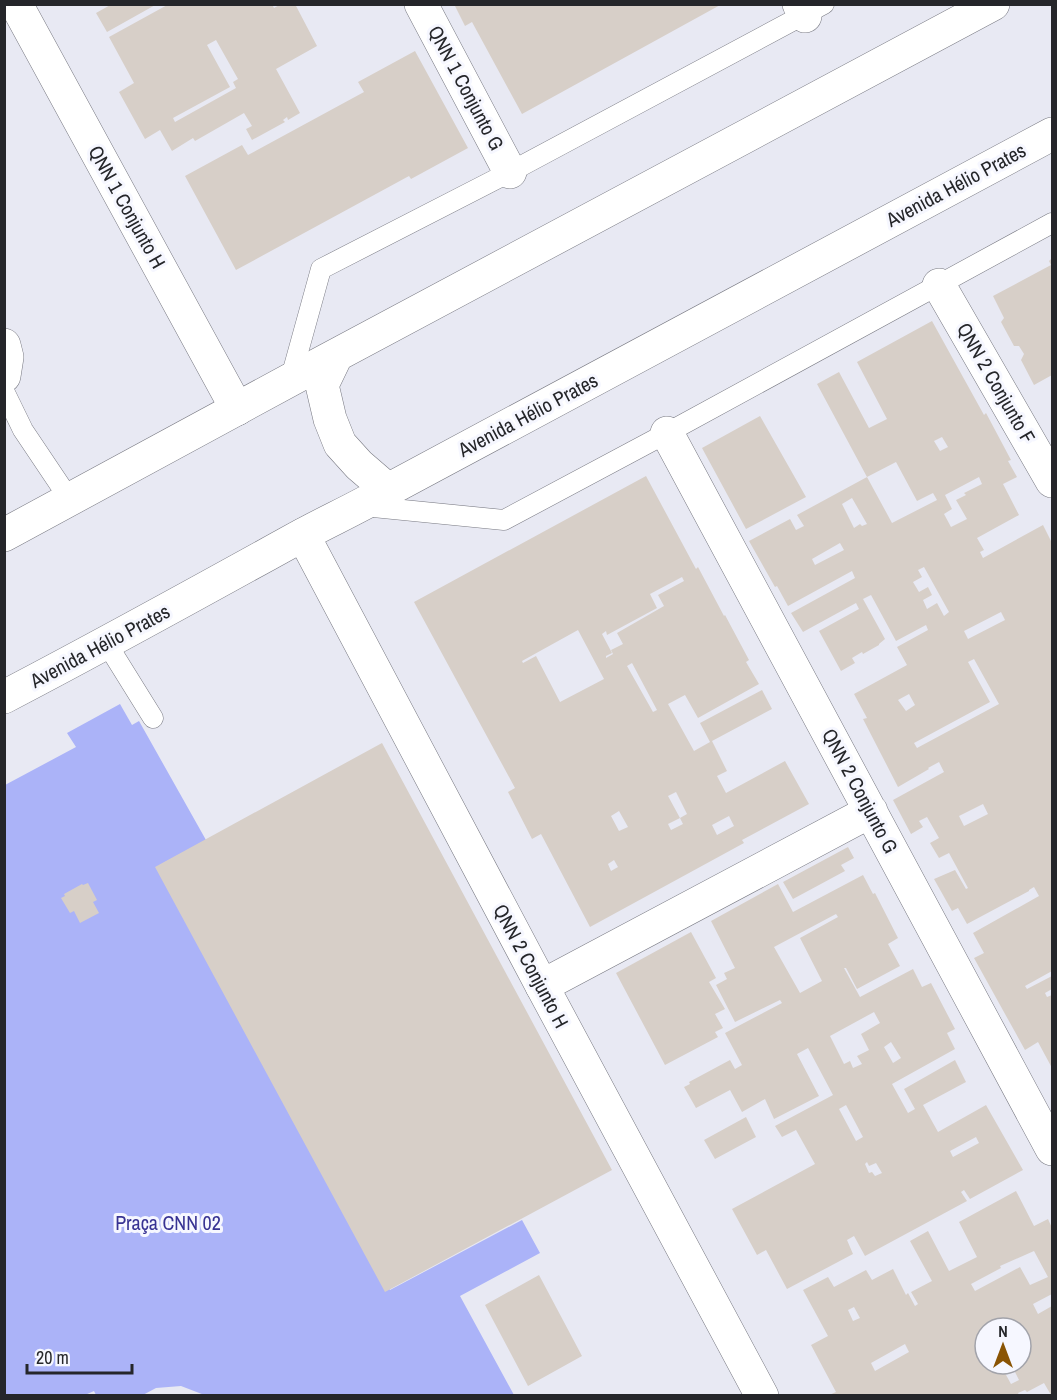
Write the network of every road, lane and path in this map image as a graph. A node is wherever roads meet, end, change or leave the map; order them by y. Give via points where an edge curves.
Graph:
1 (16, 4) edge
2 (421, 4) edge
3 (993, 4) edge
4 (809, 8) edge
5 (1053, 134) edge
6 (510, 172) junction
7 (1053, 222) edge
8 (939, 285) junction
9 (4, 345) edge
10 (336, 356) junction
11 (4, 376) edge
12 (290, 381) junction
13 (4, 392) edge
14 (237, 409) junction
15 (667, 433) junction
16 (1053, 481) edge
17 (388, 490) junction
18 (70, 500) junction
19 (361, 506) junction
20 (4, 535) edge
21 (303, 535) junction
22 (107, 644) junction
23 (4, 697) edge
24 (153, 718) dead end
25 (871, 811) junction
26 (542, 986) junction
27 (1053, 1149) edge
28 (762, 1395) edge

1 - 14 street, QNN 1 Conjunto H
2 - 6 street, QNN 1 Conjunto G
3 - 10 street
4 - 6 lane
5 - 17 street, Avenida Hélio Prates
6 - 12 lane via 321,269
7 - 8 lane
8 - 15 lane
8 - 16 street, QNN 2 Conjunto F
9 - 11 street
10 - 12 street
10 - 17 street via 322,385 340,444
12 - 14 street
13 - 18 lane via 23,430
14 - 18 street
15 - 19 lane via 504,520
15 - 25 street, QNN 2 Conjunto G
17 - 19 street, Avenida Hélio Prates
18 - 20 street
19 - 21 street, Avenida Hélio Prates
21 - 22 street, Avenida Hélio Prates
21 - 26 street, QNN 2 Conjunto H
22 - 23 street, Avenida Hélio Prates
22 - 24 lane
25 - 26 street
25 - 27 street, QNN 2 Conjunto G
26 - 28 street, QNN 2 Conjunto H

